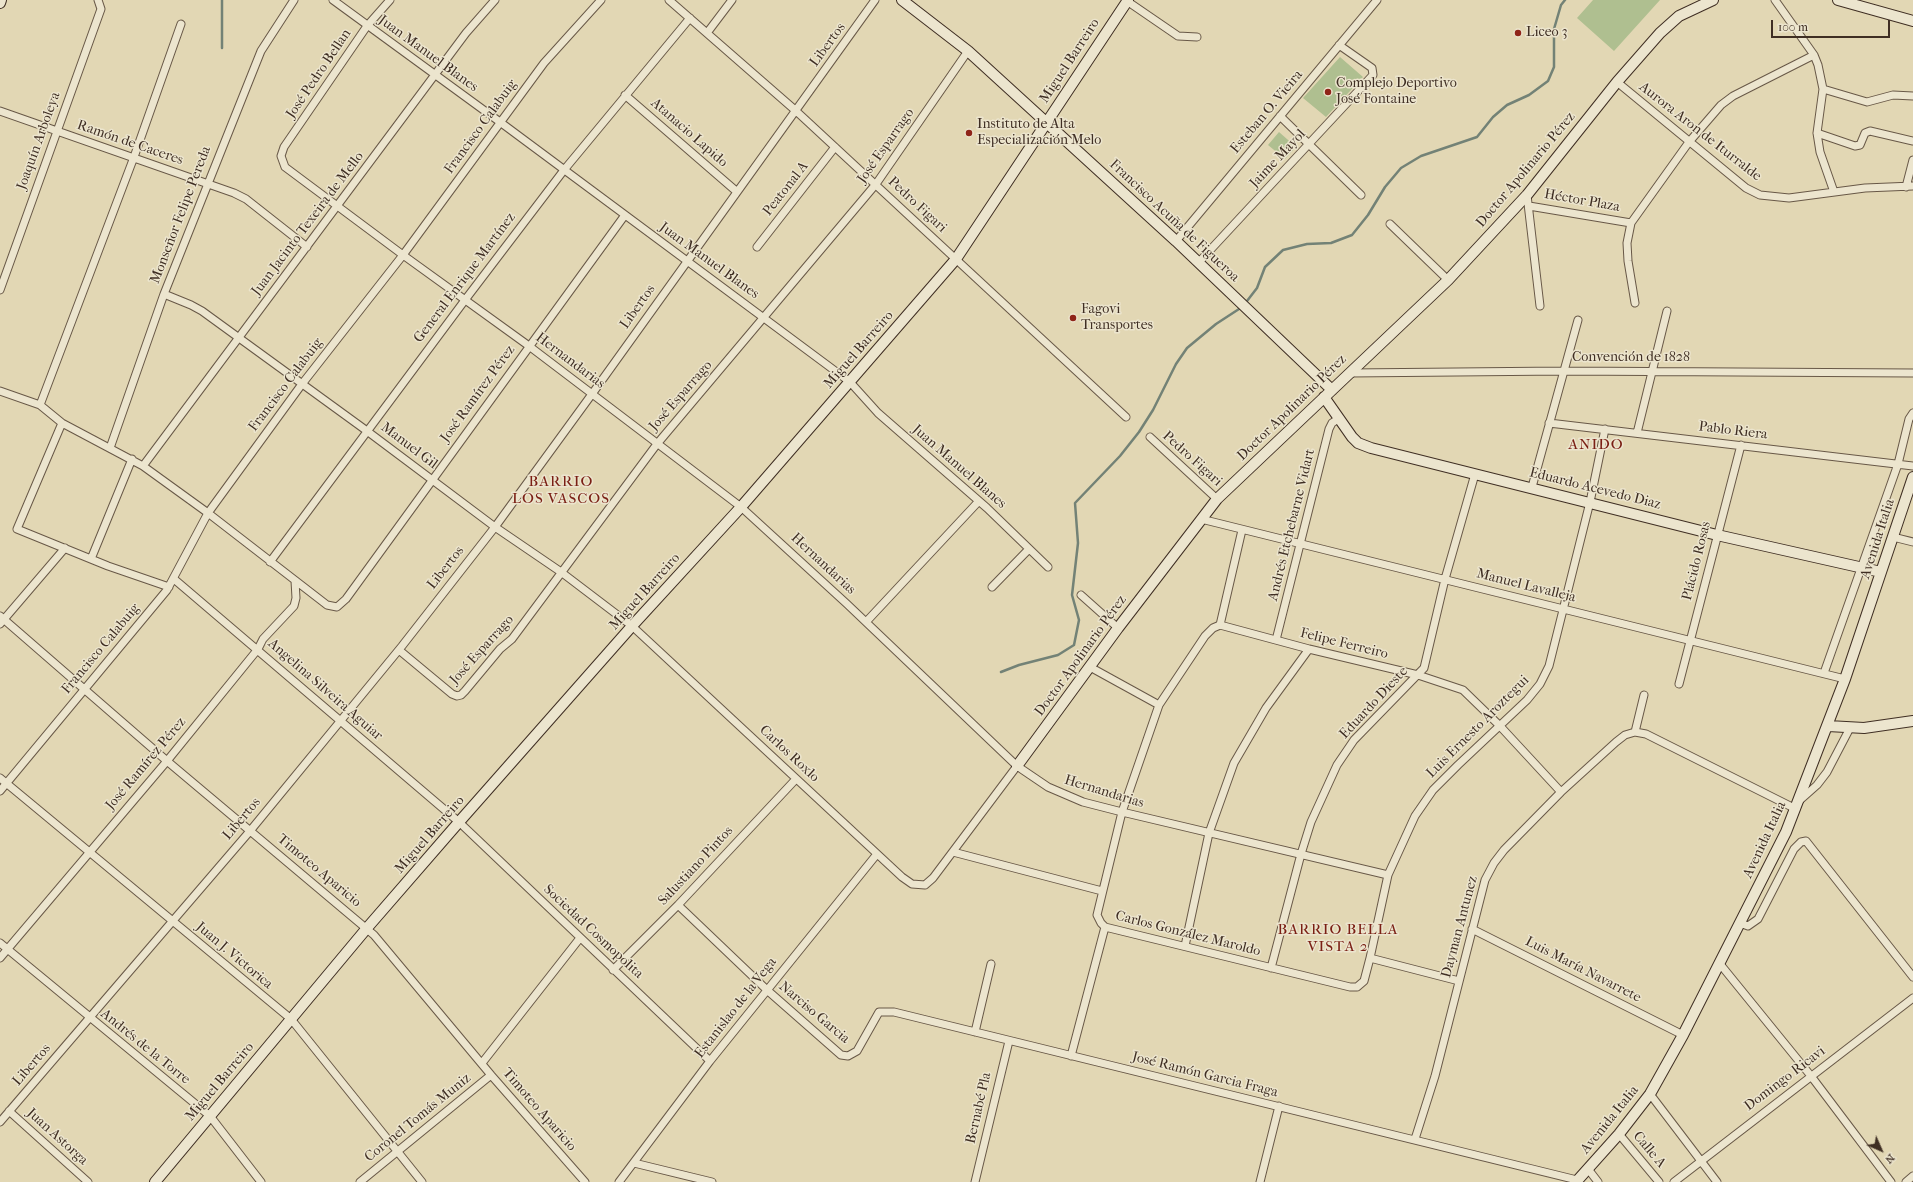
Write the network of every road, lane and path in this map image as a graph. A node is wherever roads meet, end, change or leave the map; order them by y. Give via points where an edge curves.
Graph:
1 (1, 0) edge
2 (294, 0) edge
3 (333, 0) edge
4 (390, 0) edge
5 (495, 0) edge
6 (600, 0) edge
7 (669, 0) edge
8 (732, 0) edge
9 (875, 0) edge
10 (902, 0) edge
11 (1377, 0) edge
12 (1713, 0) edge
13 (1775, 0) edge
14 (99, 1) edge
15 (1127, 1) edge
16 (1843, 1) edge
17 (0, 3) edge
18 (690, 18) junction
19 (1913, 21) edge
20 (181, 24) dead end
21 (367, 26) junction
22 (707, 33) junction
23 (1197, 37) dead end
24 (1339, 45) junction
25 (968, 50) junction
26 (1814, 55) junction
27 (436, 75) junction
28 (1618, 82) junction
29 (1823, 89) junction
30 (625, 95) junction
31 (1913, 96) edge
32 (796, 110) junction
33 (0, 111) edge
34 (1280, 116) junction
35 (500, 122) junction
36 (1047, 122) junction
37 (57, 131) junction
38 (1817, 133) junction
39 (1913, 141) edge
40 (1689, 142) junction
41 (1309, 144) junction
42 (835, 147) junction
43 (134, 157) junction
44 (1913, 160) edge
45 (285, 166) joint
46 (564, 170) junction
47 (207, 184) junction
48 (876, 184) junction
49 (1910, 187) edge
50 (736, 191) junction
51 (1834, 192) junction
52 (1361, 195) dead end
53 (1528, 200) junction
54 (338, 207) junction
55 (625, 215) junction
56 (1631, 223) junction
57 (1390, 224) dead end
58 (1176, 241) junction
59 (306, 247) junction
60 (757, 247) dead end
61 (403, 255) junction
62 (956, 259) junction
63 (687, 261) junction
64 (1199, 262) junction
65 (1448, 280) junction
66 (0, 290) edge
67 (164, 294) junction
68 (464, 300) junction
69 (1635, 303) dead end
70 (1540, 306) dead end
71 (1667, 311) dead end
72 (764, 318) junction
73 (1578, 320) dead end
74 (238, 338) junction
75 (529, 346) junction
76 (1563, 371) junction
77 (1652, 372) junction
78 (1913, 372) edge
79 (1349, 373) junction
80 (850, 382) junction
81 (302, 384) junction
82 (0, 391) edge
83 (1328, 393) junction
84 (592, 394) junction
85 (40, 405) junction
86 (1913, 413) edge
87 (1126, 417) dead end
88 (1338, 419) junction
89 (62, 423) junction
90 (1549, 423) junction
91 (367, 430) junction
92 (1605, 430) junction
93 (1637, 433) junction
94 (1150, 438) dead end
95 (657, 444) junction
96 (1741, 445) junction
97 (110, 448) junction
98 (132, 459) junction
99 (1898, 464) junction
100 (143, 466) junction
101 (1913, 466) edge
102 (1475, 474) junction
103 (1913, 477) edge
104 (433, 480) junction
105 (1532, 487) junction
106 (1217, 499) junction
107 (979, 501) junction
108 (1590, 502) junction
109 (741, 507) junction
110 (208, 513) junction
111 (1202, 519) junction
112 (495, 527) junction
113 (1242, 530) junction
114 (1717, 535) junction
115 (1893, 537) junction
116 (1913, 542) edge
117 (1300, 544) junction
118 (64, 548) junction
119 (1030, 549) junction
120 (91, 559) junction
121 (270, 562) junction
122 (1048, 567) dead end
123 (1861, 568) junction
124 (562, 572) junction
125 (1881, 572) junction
126 (174, 578) junction
127 (1445, 579) junction
128 (294, 581) junction
129 (169, 587) junction
130 (992, 587) dead end
131 (1081, 595) dead end
132 (1563, 608) junction
133 (1, 620) edge
134 (866, 622) junction
135 (1220, 625) junction
136 (632, 626) junction
137 (1118, 628) junction
138 (1690, 639) junction
139 (1276, 640) junction
140 (258, 649) junction
141 (399, 650) junction
142 (1309, 650) junction
143 (1090, 667) junction
144 (1824, 673) junction
145 (1418, 676) junction
146 (1845, 679) junction
147 (1679, 684) dead end
148 (85, 689) junction
149 (1644, 695) dead end
150 (1158, 705) junction
151 (340, 720) junction
152 (1913, 721) edge
153 (1499, 724) junction
154 (1828, 726) junction
155 (1850, 728) junction
156 (1635, 732) junction
157 (167, 761) junction
158 (1017, 766) junction
159 (0, 778) edge
160 (796, 779) junction
161 (6, 784) junction
162 (0, 791) edge
163 (1561, 792) junction
164 (1797, 805) junction
165 (1122, 812) junction
166 (459, 822) junction
167 (250, 831) junction
168 (1209, 833) junction
169 (89, 852) junction
170 (953, 852) junction
171 (877, 854) junction
172 (1301, 854) junction
173 (1388, 875) junction
174 (933, 878) joint
175 (1102, 891) junction
176 (678, 905) junction
177 (173, 921) junction
178 (1740, 923) junction
179 (1105, 927) junction
180 (367, 928) junction
181 (1472, 929) junction
182 (580, 938) junction
183 (0, 944) edge
184 (1185, 946) junction
185 (7, 950) junction
186 (0, 958) edge
187 (1370, 958) junction
188 (991, 964) dead end
189 (1720, 964) junction
190 (1271, 968) junction
191 (613, 970) junction
192 (1913, 977) edge
193 (1459, 981) junction
194 (1357, 986) joint
195 (767, 990) junction
196 (1913, 998) edge
197 (89, 1018) junction
198 (290, 1019) junction
199 (975, 1032) junction
200 (1683, 1035) junction
201 (1009, 1041) junction
202 (848, 1056) joint
203 (1071, 1056) junction
204 (710, 1061) junction
205 (482, 1063) junction
206 (491, 1075) junction
207 (1810, 1076) junction
208 (1650, 1094) junction
209 (1279, 1106) junction
210 (9, 1111) junction
211 (210, 1116) junction
212 (0, 1122) edge
213 (1619, 1134) junction
214 (1416, 1139) junction
215 (396, 1152) junction
216 (1700, 1160) junction
217 (634, 1163) junction
218 (1588, 1169) junction
219 (1913, 1176) edge
220 (1577, 1181) edge
221 (88, 1182) edge
222 (155, 1182) edge
223 (262, 1182) edge
224 (360, 1182) edge
225 (422, 1182) edge
226 (584, 1182) edge
227 (619, 1182) edge
228 (712, 1182) edge
229 (975, 1182) edge
230 (1260, 1182) edge
231 (1598, 1182) edge
232 (1659, 1182) edge
233 (1674, 1182) edge
234 (1717, 1182) edge
235 (1891, 1182) edge
236 (1906, 1182) edge

1 - 17 street
2 - 47 street, Monseñor Felipe Pereda via 261,51
3 - 21 street, Juan Manuel Blanes
4 - 21 street, José Pedro Bellan
5 - 27 street, Juan Jacinto Texeira de Mello via 466,33
6 - 35 street, Francisco Calabuig via 544,62
7 - 18 street, Pedro Figari
8 - 22 street
9 - 32 street, Libertos
10 - 25 street, Francisco Acuña de Figueroa
11 - 24 street, Esteban O. Vieira
12 - 28 street, Doctor Apolinario Pérez via 1688,10 1669,24 1650,42
13 - 26 street
14 - 37 street, Joaquín Arboleya via 101,9
15 - 23 street via 1178,36
15 - 36 street, Miguel Barreiro
16 - 19 street
18 - 22 street, Pedro Figari
18 - 30 street, General Enrique Martínez
20 - 43 street
21 - 27 street, Juan Manuel Blanes
21 - 45 street, José Pedro Bellan via 284,147 281,156
22 - 32 street, Pedro Figari
24 - 34 street, Esteban O. Vieira
24 - 41 street, Jaime Mayol via 1372,68 1373,74
25 - 36 street, Francisco Acuña de Figueroa
25 - 48 street, José Esparrago
26 - 29 street
26 - 40 street via 1721,104
27 - 35 street, Juan Manuel Blanes
27 - 54 street, Juan Jacinto Texeira de Mello
28 - 40 street, Aurora Aron de Iturralde
28 - 53 street, Doctor Apolinario Pérez
29 - 31 street via 1867,102 1893,95
29 - 38 street
30 - 46 street, General Enrique Martínez
30 - 50 street, Atanacio Lapido
32 - 42 street, Pedro Figari
32 - 50 street, Libertos
33 - 37 street, Ramón de Caceres
34 - 41 street
34 - 58 street, Esteban O. Vieira
35 - 46 street, Juan Manuel Blanes
35 - 61 street, Francisco Calabuig
36 - 58 street, Francisco Acuña de Figueroa
36 - 62 street, Miguel Barreiro
37 - 43 street, Ramón de Caceres
37 - 66 street, Joaquín Arboleya
38 - 39 street via 1855,146 1860,145 1865,133 1870,131
38 - 51 street via 1820,152
40 - 51 street, Aurora Aron de Iturralde via 1746,188 1760,195 1789,198
40 - 56 street
41 - 52 street
41 - 64 street, Jaime Mayol
42 - 48 street, Pedro Figari
42 - 60 street, Peatonal A
43 - 47 street, Ramón de Caceres
43 - 85 street
44 - 49 street
45 - 54 street, Hernandarias
46 - 55 street, Juan Manuel Blanes
46 - 68 street, General Enrique Martínez
47 - 59 street, Ramón de Caceres via 234,192 246,199
47 - 67 street, Monseñor Felipe Pereda
48 - 62 street, Pedro Figari
48 - 72 street, José Esparrago
49 - 51 street, Aurora Aron de Iturralde
50 - 63 street, Libertos
53 - 56 street, Héctor Plaza
53 - 65 street, Doctor Apolinario Pérez
53 - 70 street, Héctor Plaza
54 - 59 street, Juan Jacinto Texeira de Mello
54 - 61 street, Hernandarias
55 - 63 street, Juan Manuel Blanes
55 - 75 street, José Ramírez Pérez
56 - 69 street via 1627,243
57 - 65 street
58 - 64 street, Francisco Acuña de Figueroa
59 - 74 street, Juan Jacinto Texeira de Mello
61 - 68 street, Hernandarias
61 - 81 street, Francisco Calabuig
62 - 80 street, Miguel Barreiro
62 - 87 street, Pedro Figari
63 - 72 street, Juan Manuel Blanes
63 - 84 street, Libertos
64 - 83 street, Francisco Acuña de Figueroa
65 - 79 street, Doctor Apolinario Pérez
67 - 74 street, Manuel Gil via 191,305
67 - 97 street, Monseñor Felipe Pereda
68 - 75 street, Hernandarias
68 - 91 street, General Enrique Martínez
71 - 77 street
72 - 80 street, Juan Manuel Blanes
72 - 95 street, José Esparrago
73 - 76 street
74 - 81 street, Manuel Gil
74 - 100 street, Juan Jacinto Texeira de Mello
75 - 84 street, Hernandarias
75 - 104 street, José Ramírez Pérez
76 - 77 street, Convención de 1828
76 - 79 street, Convención de 1828
76 - 90 street
77 - 78 street, Convención de 1828
77 - 93 street
79 - 83 street, Doctor Apolinario Pérez
80 - 107 street, Juan Manuel Blanes via 878,413
80 - 109 street, Miguel Barreiro
81 - 91 street, Manuel Gil
81 - 110 street, Francisco Calabuig
82 - 85 street
83 - 88 street, Eduardo Acevedo Diaz
83 - 106 street, Doctor Apolinario Pérez
84 - 95 street, Hernandarias
84 - 112 street, Libertos
85 - 89 street
86 - 99 street via 1909,419
88 - 102 street, Eduardo Acevedo Diaz via 1347,433 1358,443
88 - 117 street, Andrés Etchebarne Vidart via 1332,423 1329,430
89 - 97 street
89 - 118 street via 17,529
90 - 92 street, Pablo Riera
90 - 105 street
91 - 104 street, Manuel Gil
91 - 121 street, General Enrique Martínez
92 - 93 street, Pablo Riera
92 - 108 street, Luis Ernesto Aroztegui
93 - 96 street, Pablo Riera
94 - 106 street, Pedro Figari
95 - 109 street, Hernandarias
95 - 124 street, José Esparrago
96 - 99 street, Pablo Riera
96 - 114 street, Plácido Rosas
97 - 98 street
98 - 100 street
98 - 120 street
99 - 101 street, Pablo Riera
99 - 123 street
100 - 110 street
102 - 105 street, Eduardo Acevedo Diaz
102 - 127 street, Eduardo Dieste
103 - 115 street, Avenida Italia
104 - 112 street, Manuel Gil
104 - 128 street, José Ramírez Pérez via 346,599 337,607 326,605
105 - 108 street, Eduardo Acevedo Diaz
106 - 111 street, Doctor Apolinario Pérez
107 - 119 street, Juan Manuel Blanes
107 - 134 street
108 - 114 street, Eduardo Acevedo Diaz
108 - 132 street, Luis Ernesto Aroztegui
109 - 134 street, Hernandarias
109 - 136 street, Miguel Barreiro
110 - 121 street
110 - 126 street, Francisco Calabuig
111 - 113 street, Manuel Lavalleja
111 - 137 street, Doctor Apolinario Pérez
112 - 124 street, Manuel Gil
112 - 141 street, Libertos
113 - 117 street, Manuel Lavalleja
113 - 135 street
114 - 123 street, Eduardo Acevedo Diaz
114 - 138 street, Plácido Rosas
115 - 116 street
115 - 125 street, Avenida Italia
117 - 127 street, Manuel Lavalleja
117 - 139 street, Andrés Etchebarne Vidart
118 - 120 street
118 - 133 street
119 - 122 street, Juan Manuel Blanes
119 - 130 street
120 - 129 street
121 - 128 street
123 - 125 street, Eduardo Acevedo Diaz
123 - 144 street
124 - 136 street, Manuel Gil
124 - 141 street, José Esparrago via 512,639 500,649 461,695 452,694
125 - 146 street, Avenida Italia
126 - 129 street, Francisco Calabuig
126 - 140 street, Angelina Silveira Aguiar
127 - 132 street, Manuel Lavalleja
127 - 145 street, Eduardo Dieste via 1424,668
128 - 140 street, José Ramírez Pérez via 294,606 263,638
129 - 148 street, Francisco Calabuig
131 - 137 street
132 - 138 street, Manuel Lavalleja
132 - 153 street, Luis Ernesto Aroztegui via 1548,666 1540,684 1527,700
133 - 148 street, Timoteo Aparicio
134 - 158 street, Hernandarias
135 - 139 street, Felipe Ferreiro
135 - 150 street via 1206,636
136 - 160 street, Carlos Roxlo
136 - 166 street, Miguel Barreiro
137 - 143 street, Doctor Apolinario Pérez
138 - 144 street, Manuel Lavalleja
138 - 147 street, Plácido Rosas
139 - 142 street, Felipe Ferreiro
140 - 151 street, Angelina Silveira Aguiar
140 - 157 street, José Ramírez Pérez
141 - 151 street, Libertos
142 - 145 street, Felipe Ferreiro
142 - 168 street via 1266,708 1234,763
143 - 150 street
143 - 158 street, Doctor Apolinario Pérez
144 - 146 street, Manuel Lavalleja
145 - 153 street, Felipe Ferreiro via 1463,690
145 - 172 street, Eduardo Dieste via 1354,740 1323,795
146 - 154 street, Avenida Italia
148 - 157 street, Timoteo Aparicio
148 - 161 street, Francisco Calabuig
149 - 156 street
150 - 165 street
151 - 166 street, Angelina Silveira Aguiar
151 - 167 street, Libertos
152 - 155 street
153 - 163 street, Felipe Ferreiro
153 - 173 street, Luis Ernesto Aroztegui via 1433,790 1415,816
154 - 155 street
154 - 164 street, Avenida Italia
155 - 164 street via 1827,772
156 - 163 street, Dayman Antunez via 1625,735 1616,742
156 - 164 street via 1646,734
157 - 167 street, Timoteo Aparicio
157 - 169 street, José Ramírez Pérez
158 - 165 street, Hernandarias via 1048,788
158 - 170 street, Doctor Apolinario Pérez
159 - 161 street, Juan J. Victorica
160 - 171 street, Carlos Roxlo
160 - 176 street, Salustiano Pintos
161 - 162 street, Francisco Calabuig
161 - 169 street, Juan J. Victorica
163 - 181 street, Dayman Antunez via 1494,863 1485,880
164 - 178 street, Avenida Italia
165 - 168 street, Hernandarias
165 - 175 street
166 - 180 street, Miguel Barreiro
166 - 182 street, Sociedad Cosmopolita
167 - 177 street, Libertos
167 - 180 street, Timoteo Aparicio
168 - 172 street, Hernandarias
168 - 184 street
169 - 177 street, Juan J. Victorica
169 - 185 street, José Ramírez Pérez
170 - 174 street, Doctor Apolinario Pérez
170 - 175 street
171 - 174 street, Carlos Roxlo via 912,884 925,885
171 - 195 street, Estanislao de la Vega
172 - 173 street, Hernandarias
172 - 190 street, Eduardo Dieste
173 - 187 street, Luis Ernesto Aroztegui
175 - 179 street via 1098,915
176 - 191 street, Salustiano Pintos
176 - 195 street, Narciso Garcia
177 - 197 street, Libertos
177 - 198 street, Juan J. Victorica
178 - 189 street, Avenida Italia
178 - 192 street via 1748,926 1758,919 1794,849 1806,841
179 - 184 street, Carlos González Maroldo
179 - 203 street
180 - 198 street, Miguel Barreiro
180 - 205 street, Timoteo Aparicio
181 - 193 street, Dayman Antunez
181 - 200 street, Luis María Navarrete
182 - 191 street, Sociedad Cosmopolita
182 - 205 street
183 - 185 street, Andrés de la Torre
184 - 190 street, Carlos González Maroldo
185 - 186 street, José Ramírez Pérez
185 - 197 street, Andrés de la Torre
187 - 193 street
187 - 194 street, Luis Ernesto Aroztegui via 1364,980
188 - 199 street
189 - 200 street, Avenida Italia
189 - 207 street
190 - 194 street, Carlos González Maroldo via 1350,988
191 - 204 street, Sociedad Cosmopolita
193 - 214 street, Dayman Antunez
195 - 202 street, Narciso Garcia via 835,1051
195 - 204 street, Estanislao de la Vega
196 - 207 street, Domingo Ricavi
197 - 210 street, Libertos
197 - 211 street, Andrés de la Torre
198 - 211 street, Miguel Barreiro
198 - 215 street, Juan J. Victorica via 300,1028
199 - 201 street, José Ramón Garcia Fraga
199 - 202 street, José Ramón Garcia Fraga via 884,1011 876,1016 857,1051
200 - 208 street, Avenida Italia
201 - 203 street, José Ramón Garcia Fraga
201 - 229 street, Bernabé Pla
203 - 209 street, José Ramón Garcia Fraga
204 - 217 street, Estanislao de la Vega
205 - 206 street, Timoteo Aparicio
206 - 215 street, Coronel Tomás Muniz
206 - 226 street, Timoteo Aparicio
207 - 216 street, Domingo Ricavi
207 - 235 street
208 - 213 street, Avenida Italia
208 - 216 street
209 - 214 street, José Ramón Garcia Fraga
209 - 230 street
210 - 212 street, Libertos
210 - 221 street, Juan Astorga
211 - 222 street, Miguel Barreiro
211 - 223 street, Andrés de la Torre
213 - 218 street, Avenida Italia
213 - 232 street, Calle A
214 - 220 street, José Ramón Garcia Fraga
215 - 224 street, Coronel Tomás Muniz
215 - 225 street, Juan J. Victorica
216 - 233 street, Domingo Ricavi
216 - 234 street
217 - 227 street, Estanislao de la Vega
217 - 228 street
218 - 220 street, Avenida Italia
218 - 231 street
219 - 236 street

